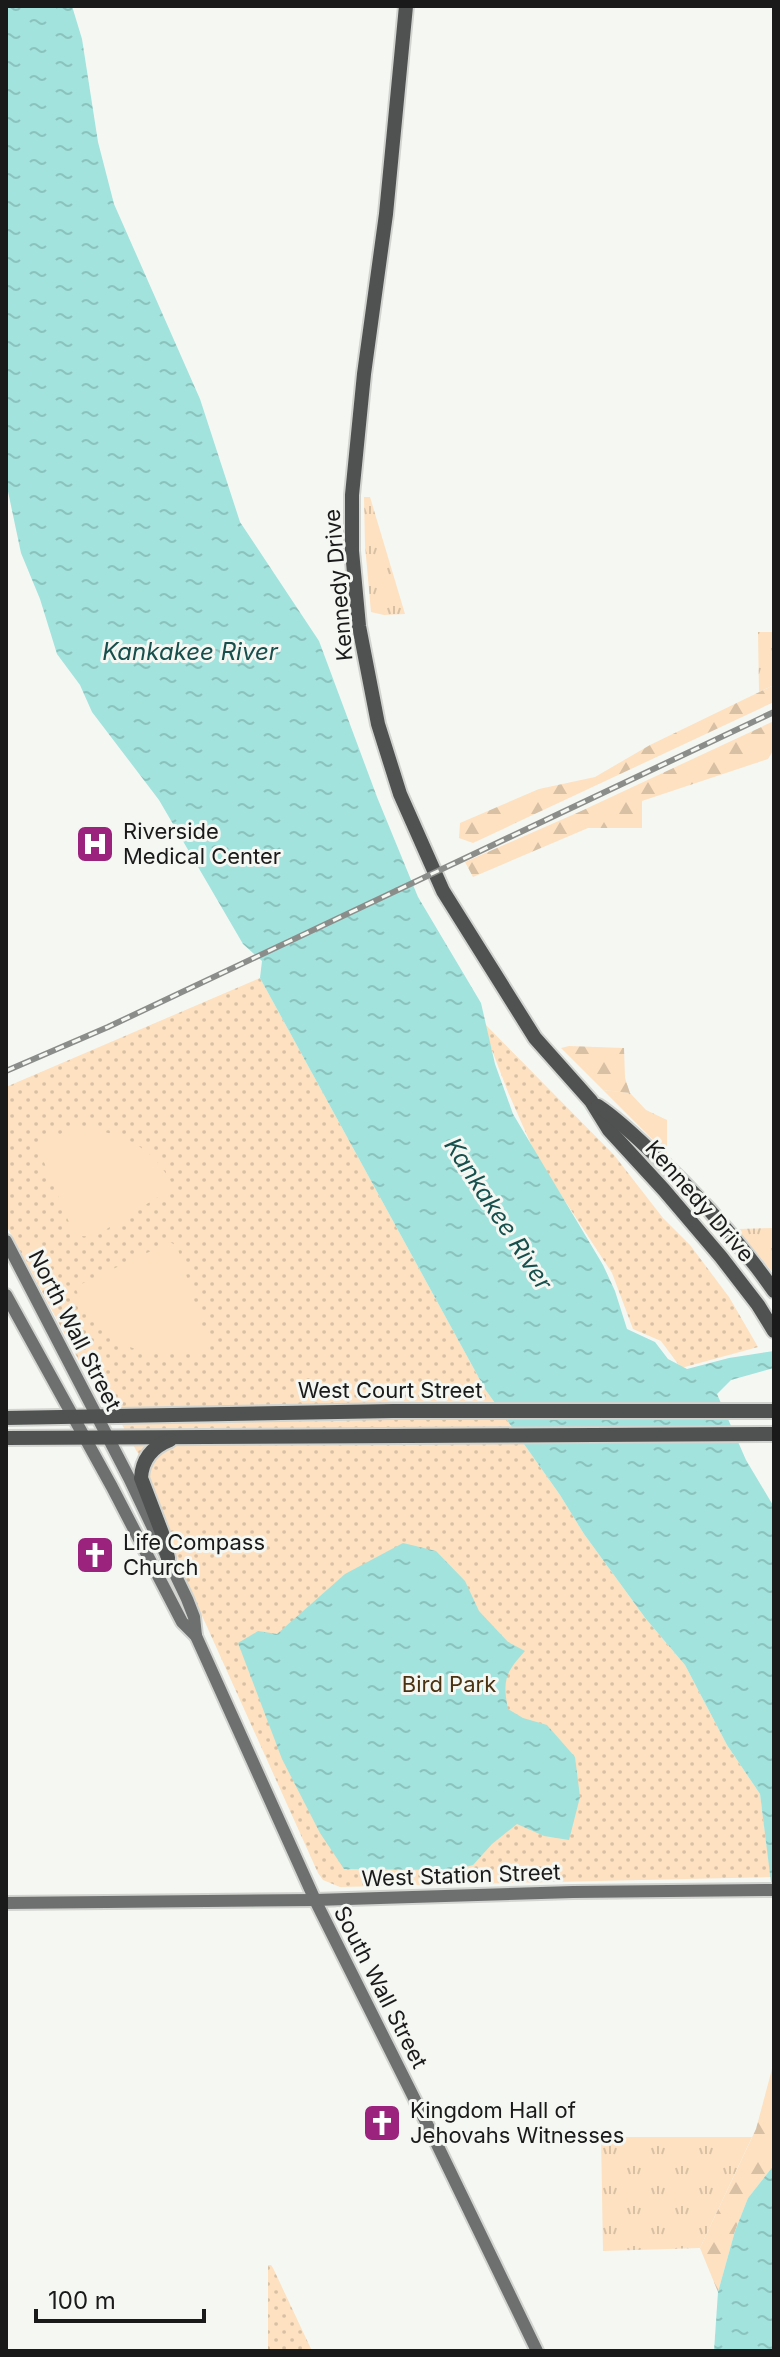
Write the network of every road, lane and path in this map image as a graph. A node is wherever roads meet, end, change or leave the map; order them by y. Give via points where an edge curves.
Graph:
1 (406, 6) edge
2 (591, 1101) junction
3 (6, 1241) edge
4 (774, 1291) edge
5 (6, 1295) edge
6 (774, 1331) edge
7 (774, 1411) edge
8 (97, 1415) junction
9 (71, 1416) junction
10 (6, 1418) edge
11 (770, 1434) edge
12 (83, 1437) junction
13 (108, 1437) junction
14 (6, 1438) edge
15 (176, 1438) junction
16 (168, 1558) junction
17 (196, 1636) junction
18 (774, 1890) edge
19 (315, 1900) junction
20 (6, 1903) edge
21 (537, 2351) edge

1 - 2 main road, Kennedy Drive via 352,488 359,626 378,724 400,794 443,891 535,1038
2 - 4 main road, Kennedy Drive via 700,1199
2 - 6 main road, Kennedy Drive via 609,1130 694,1224
3 - 8 main road, North Wall Street
5 - 9 main road, North Wall Street
7 - 8 main road, West Court Street
8 - 9 main road, West Court Street
8 - 13 main road, North Wall Street
9 - 10 main road, West Court Street
9 - 12 main road, North Wall Street
11 - 15 main road
12 - 13 main road
12 - 14 main road
12 - 17 main road, South Wall Street via 182,1622
13 - 15 main road
13 - 16 main road, South Wall Street
15 - 16 main road via 153,1450 142,1469 143,1487
16 - 17 main road, South Wall Street via 194,1617
17 - 19 main road, South Wall Street
18 - 19 main road, West Station Street
19 - 20 main road, West Station Street
19 - 21 main road, South Wall Street

